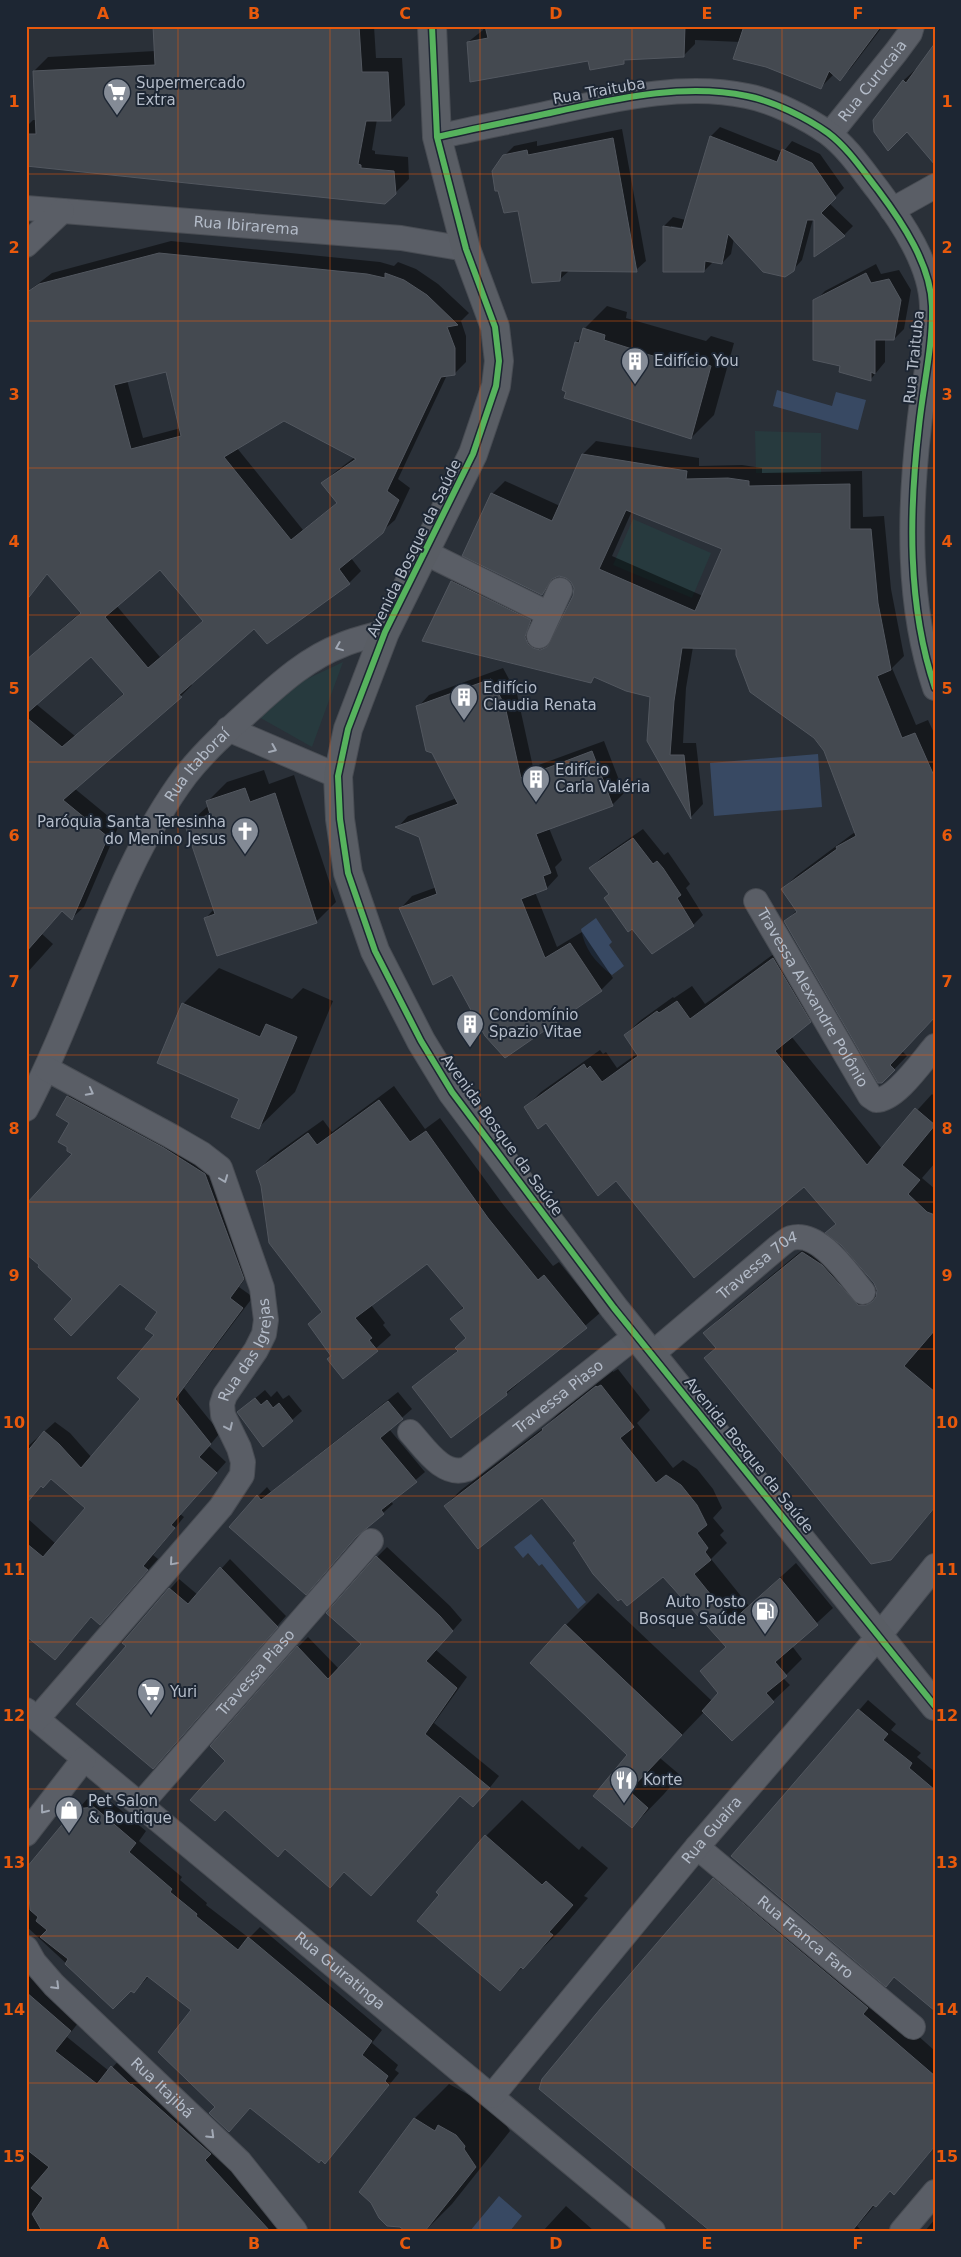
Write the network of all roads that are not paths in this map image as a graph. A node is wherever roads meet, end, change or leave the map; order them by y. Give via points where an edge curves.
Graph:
1 (432, 26) edge
2 (912, 26) edge
3 (830, 134) junction
4 (437, 137) junction
5 (935, 186) edge
6 (26, 208) edge
7 (892, 210) junction
8 (62, 212) junction
9 (26, 245) edge
10 (466, 249) junction
11 (424, 552) junction
12 (560, 590) dead end
13 (549, 614) junction
14 (386, 632) junction
15 (539, 636) dead end
16 (935, 688) edge
17 (228, 729) junction
18 (338, 776) junction
19 (756, 900) dead end
20 (935, 1046) edge
21 (47, 1069) junction
22 (26, 1109) edge
23 (863, 1292) dead end
24 (644, 1344) junction
25 (410, 1432) dead end
26 (371, 1541) dead end
27 (935, 1566) edge
28 (878, 1637) junction
29 (935, 1706) edge
30 (31, 1715) edge
31 (84, 1759) junction
32 (140, 1805) junction
33 (26, 1834) edge
34 (697, 1846) junction
35 (26, 1948) edge
36 (914, 2027) dead end
37 (492, 2096) junction
38 (935, 2192) edge
39 (295, 2231) edge
40 (653, 2231) edge
41 (902, 2231) edge

1 - 4 street, Avenida Bosque da Saúde
2 - 3 street, Rua Curucaia via 896,52
3 - 4 street, Rua Traituba via 793,112 749,96 684,91 618,98
3 - 7 street, Rua Traituba via 857,162
4 - 10 street, Avenida Bosque da Saúde
5 - 7 street
6 - 8 street, Rua Ibirarema
7 - 16 street, Rua Traituba via 927,278 932,305 919,429 912,545 917,606
8 - 9 street
8 - 10 street, Rua Ibirarema via 401,238
10 - 11 street, Avenida Bosque da Saúde via 495,327 499,361 496,386 473,454
11 - 13 street
11 - 14 street, Avenida Bosque da Saúde
12 - 13 street
13 - 15 street
14 -> 17 street, Rua Itaboraí via 317,656 286,678
14 - 18 street, Avenida Bosque da Saúde via 348,729
17 -> 18 street
17 - 21 street, Rua Itaboraí via 186,774 162,810 136,859
18 - 24 street, Avenida Bosque da Saúde via 348,873 375,951 420,1041 482,1134
19 - 20 street, Travessa Alexandre Polônio via 870,1096 876,1100 888,1097
21 - 22 street, Rua Itaboraí
21 -> 30 street, Rua das Igrejas via 171,1136 217,1165 262,1288 266,1320 264,1334 256,1350 222,1404 223,1415 243,1462 237,1485
23 - 24 street, Travessa 704 via 825,1248 807,1238 792,1238
24 - 25 street, Travessa Piaso via 467,1469 448,1469
24 - 28 street, Avenida Bosque da Saúde
26 - 32 street, Travessa Piaso
27 - 28 street, Rua Guaira
28 - 29 street, Avenida Bosque da Saúde
28 - 34 street, Rua Guaira
30 - 31 street, Rua Guiratinga
31 - 32 street, Rua Guiratinga
31 -> 33 street
32 - 37 street, Rua Guiratinga
34 - 36 street, Rua Franca Faro
34 - 37 street, Rua Guaira
35 -> 39 street, Rua Itajibá via 54,1985 240,2162
37 - 40 street, Rua Guiratinga
38 - 41 street

